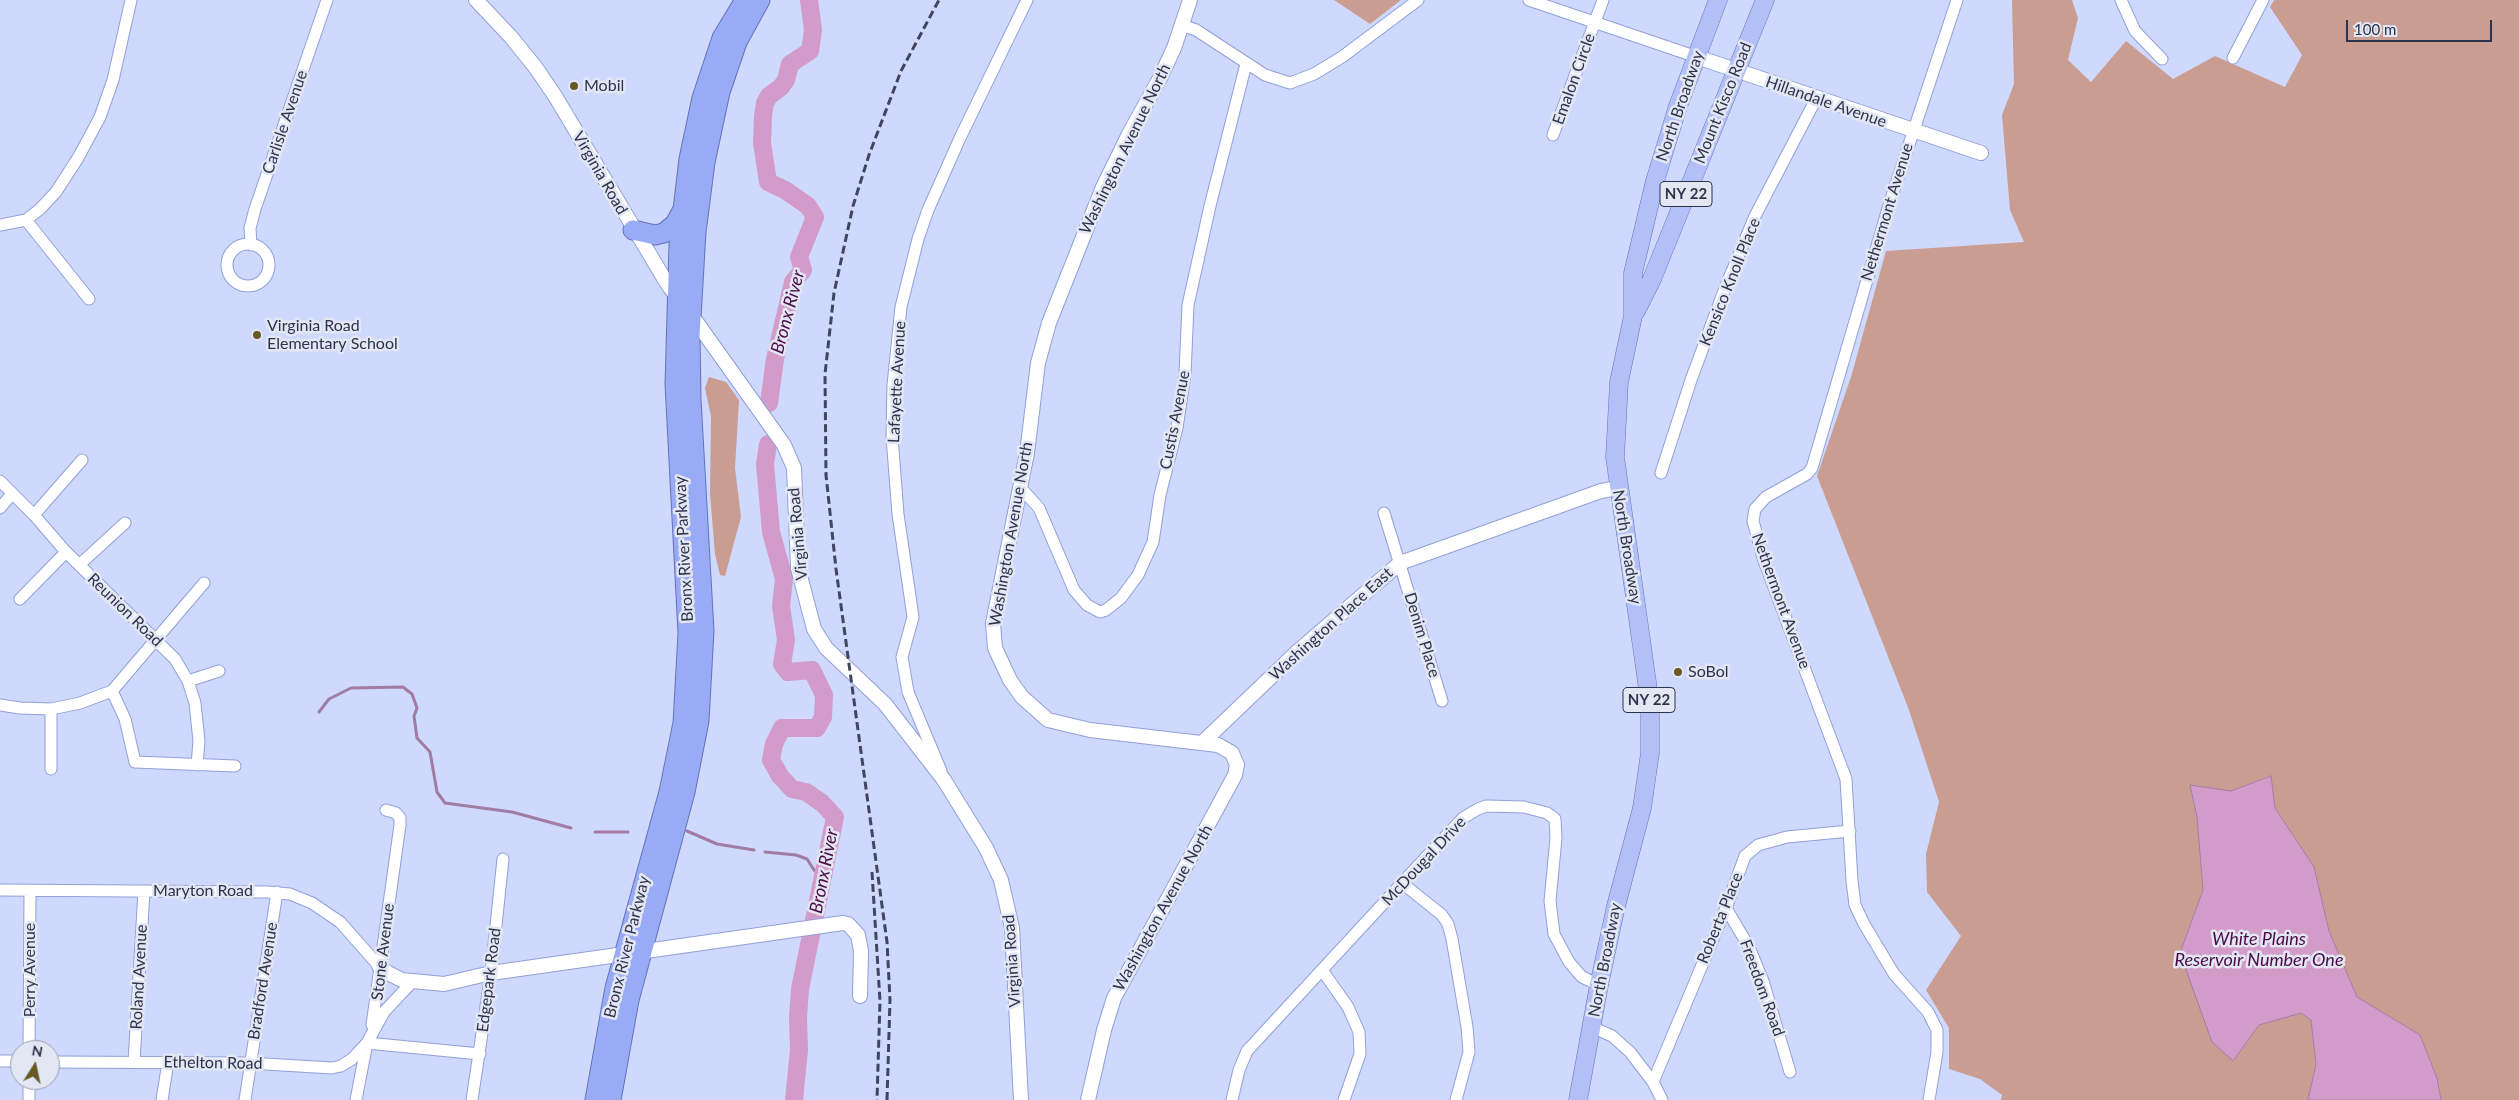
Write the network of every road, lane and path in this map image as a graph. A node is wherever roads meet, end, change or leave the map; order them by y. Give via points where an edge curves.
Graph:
1 (131, 0) edge
2 (327, 0) edge
3 (476, 0) edge
4 (745, 0) edge
5 (760, 0) edge
6 (1028, 0) edge
7 (1190, 0) edge
8 (1418, 0) edge
9 (1529, 0) edge
10 (1603, 0) edge
11 (1718, 0) edge
12 (1765, 0) edge
13 (1957, 0) edge
14 (2121, 0) edge
15 (2263, 0) edge
16 (1594, 23) junction
17 (1182, 25) junction
18 (1697, 57) junction
19 (2233, 58) dead end
20 (2162, 59) dead end
21 (1246, 64) junction
22 (1736, 71) junction
23 (1816, 99) junction
24 (1912, 132) junction
25 (1553, 136) dead end
26 (1981, 154) dead end
27 (682, 210) junction
28 (26, 220) junction
29 (0, 225) edge
30 (633, 230) junction
31 (251, 245) dead end
32 (676, 297) junction
33 (89, 299) dead end
34 (690, 313) junction
35 (1633, 316) junction
36 (82, 460) dead end
37 (1661, 473) dead end
38 (0, 481) edge
39 (1021, 488) junction
40 (1618, 488) junction
41 (12, 494) junction
42 (0, 508) edge
43 (1384, 512) dead end
44 (34, 515) junction
45 (125, 523) dead end
46 (66, 552) junction
47 (1400, 563) junction
48 (80, 566) junction
49 (204, 583) dead end
50 (20, 599) dead end
51 (157, 640) junction
52 (219, 671) dead end
53 (188, 681) junction
54 (112, 691) junction
55 (1442, 701) dead end
56 (0, 704) edge
57 (51, 709) junction
58 (1203, 742) junction
59 (197, 765) junction
60 (235, 766) dead end
61 (51, 769) dead end
62 (944, 780) junction
63 (386, 810) dead end
64 (1850, 832) junction
65 (503, 859) dead end
66 (1402, 883) junction
67 (0, 890) edge
68 (30, 890) junction
69 (144, 891) junction
70 (278, 892) junction
71 (1726, 908) junction
72 (632, 953) junction
73 (379, 966) junction
74 (1322, 970) junction
75 (491, 973) junction
76 (412, 982) junction
77 (1599, 985) junction
78 (860, 996) dead end
79 (1592, 1027) junction
80 (29, 1040) edge
81 (367, 1043) junction
82 (480, 1054) junction
83 (60, 1062) edge
84 (134, 1062) junction
85 (168, 1062) junction
86 (250, 1063) junction
87 (1790, 1072) dead end
88 (1653, 1082) junction
89 (162, 1100) edge
90 (245, 1100) edge
91 (356, 1100) edge
92 (472, 1100) edge
93 (595, 1100) edge
94 (611, 1100) edge
95 (1021, 1100) edge
96 (1088, 1100) edge
97 (1232, 1100) edge
98 (1344, 1100) edge
99 (1456, 1100) edge
100 (1578, 1100) edge
101 (1662, 1100) edge
102 (1929, 1100) edge

1 - 28 street via 120,57 100,117 65,179 40,209
2 - 31 street, Carlisle Avenue via 250,228
3 - 30 street, Virginia Road via 521,49 550,89
4 - 27 highway, Bronx River Parkway via 722,38 707,80 692,142
5 - 34 highway, Bronx River Parkway via 731,58 711,127 698,215
6 - 62 street, Lafayette Avenue via 928,210 901,307 893,385 892,437 898,514 913,617 902,657 908,692
7 - 17 street, Washington Avenue North
8 - 21 street via 1342,57 1300,80 1290,83 1275,79
9 - 16 street, Hillandale Avenue
10 - 16 street, Emalon Circle
11 - 18 main road, North Broadway
12 - 22 main road, Mount Kisco Road / NY 22
13 - 24 street, Nethermont Avenue
14 - 20 street via 2135,31
15 - 19 street
16 - 18 street, Hillandale Avenue
16 - 25 street, Emalon Circle
17 - 21 street via 1196,30
17 - 39 street, Washington Avenue North via 1160,78 1103,187 1050,323 1038,363
18 - 22 street, Hillandale Avenue
18 - 35 main road, North Broadway via 1655,181 1633,274
21 - 39 street, Custis Avenue via 1188,306 1184,383 1153,542 1138,575 1122,598 1100,612 1087,605 1074,590 1039,508
22 - 23 street, Hillandale Avenue
22 - 35 main road, Mount Kisco Road / NY 22 via 1652,279
23 - 24 street, Hillandale Avenue
23 - 37 street, Kensico Knoll Place via 1755,216 1691,380
24 - 26 street, Hillandale Avenue
24 - 64 street, Nethermont Avenue via 1812,468 1766,497 1756,509 1753,521 1846,780
27 - 30 highway via 675,224 664,233 655,235
27 - 32 highway, Bronx River Parkway
28 - 29 street
28 - 33 street
30 - 32 street, Virginia Road
32 - 34 street, Virginia Road
32 - 72 highway, Bronx River Parkway via 675,401 688,616 687,687 673,775
34 - 62 street, Virginia Road via 791,456 798,568 814,629 826,648 885,704
34 - 72 highway, Bronx River Parkway via 691,399 704,614 703,685 690,774
35 - 40 main road, North Broadway / NY 22 via 1616,408
36 - 44 street
38 - 41 street, Reunion Road
39 - 58 street, Washington Avenue North via 992,623 1001,663 1022,697 1041,715 1058,724
40 - 47 street, Washington Place East
40 - 77 main road, North Broadway / NY 22 via 1647,682 1650,753 1642,808
41 - 42 street
41 - 44 street, Reunion Road
43 - 47 street, Denim Place
44 - 46 street, Reunion Road
45 - 48 street
46 - 48 street, Reunion Road
46 - 50 street
47 - 55 street, Denim Place
47 - 58 street, Washington Place East via 1297,652
48 - 51 street, Reunion Road
49 - 51 street
51 - 53 street, Reunion Road
51 - 54 street
52 - 53 street
53 - 59 street, Reunion Road via 198,721
54 - 57 street
54 - 59 street via 124,719 135,762
56 - 57 street
57 - 61 street
58 - 96 street, Washington Avenue North via 1218,745 1232,753 1237,765 1235,775 1114,998
59 - 60 street
62 - 95 street, Virginia Road via 986,848 1001,880 1009,909
63 - 73 street, Stone Avenue via 396,813 400,825
64 - 71 street, Roberta Place via 1787,837 1758,845 1745,856
64 - 102 street, Nethermont Avenue via 1855,905 1894,974 1928,1012 1937,1030
65 - 75 street, Edgepark Road
66 - 74 street, McDougal Drive
66 - 77 street, McDougal Drive via 1463,818 1478,809 1486,806 1524,807 1553,816 1556,823 1550,900 1554,934 1573,967 1582,977
66 - 99 street via 1442,915 1452,939 1469,1052
67 - 68 street, Maryton Road
68 - 69 street, Maryton Road
68 - 80 street, Perry Avenue
69 - 70 street, Maryton Road
69 - 84 street, Roland Avenue
70 - 73 street, Maryton Road via 300,897 329,913
70 - 86 street, Bradford Avenue
71 - 87 street, Freedom Road via 1749,947 1763,981
71 - 88 street, Roberta Place
72 - 75 street
72 - 78 street via 843,923 855,930 861,951
72 - 93 highway, Bronx River Parkway via 608,1024
72 - 94 highway, Bronx River Parkway via 627,1009
73 - 76 street
73 - 81 street, Stone Avenue via 375,1015
74 - 97 street, McDougal Drive via 1247,1050
74 - 98 street via 1348,1007 1359,1032 1360,1054
75 - 76 street via 444,984
75 - 82 street, Edgepark Road
76 - 81 street via 384,1012
77 - 79 main road, North Broadway / NY 22
79 - 88 street via 1624,1045
79 - 100 main road, North Broadway / NY 22
81 - 82 street
81 - 86 street, Ethelton Road via 352,1059 332,1068
81 - 91 street, Stone Avenue
82 - 92 street, Edgepark Road
83 - 84 street, Ethelton Road
84 - 85 street, Ethelton Road
85 - 86 street, Ethelton Road
85 - 89 street
86 - 90 street, Bradford Avenue
88 - 101 street

